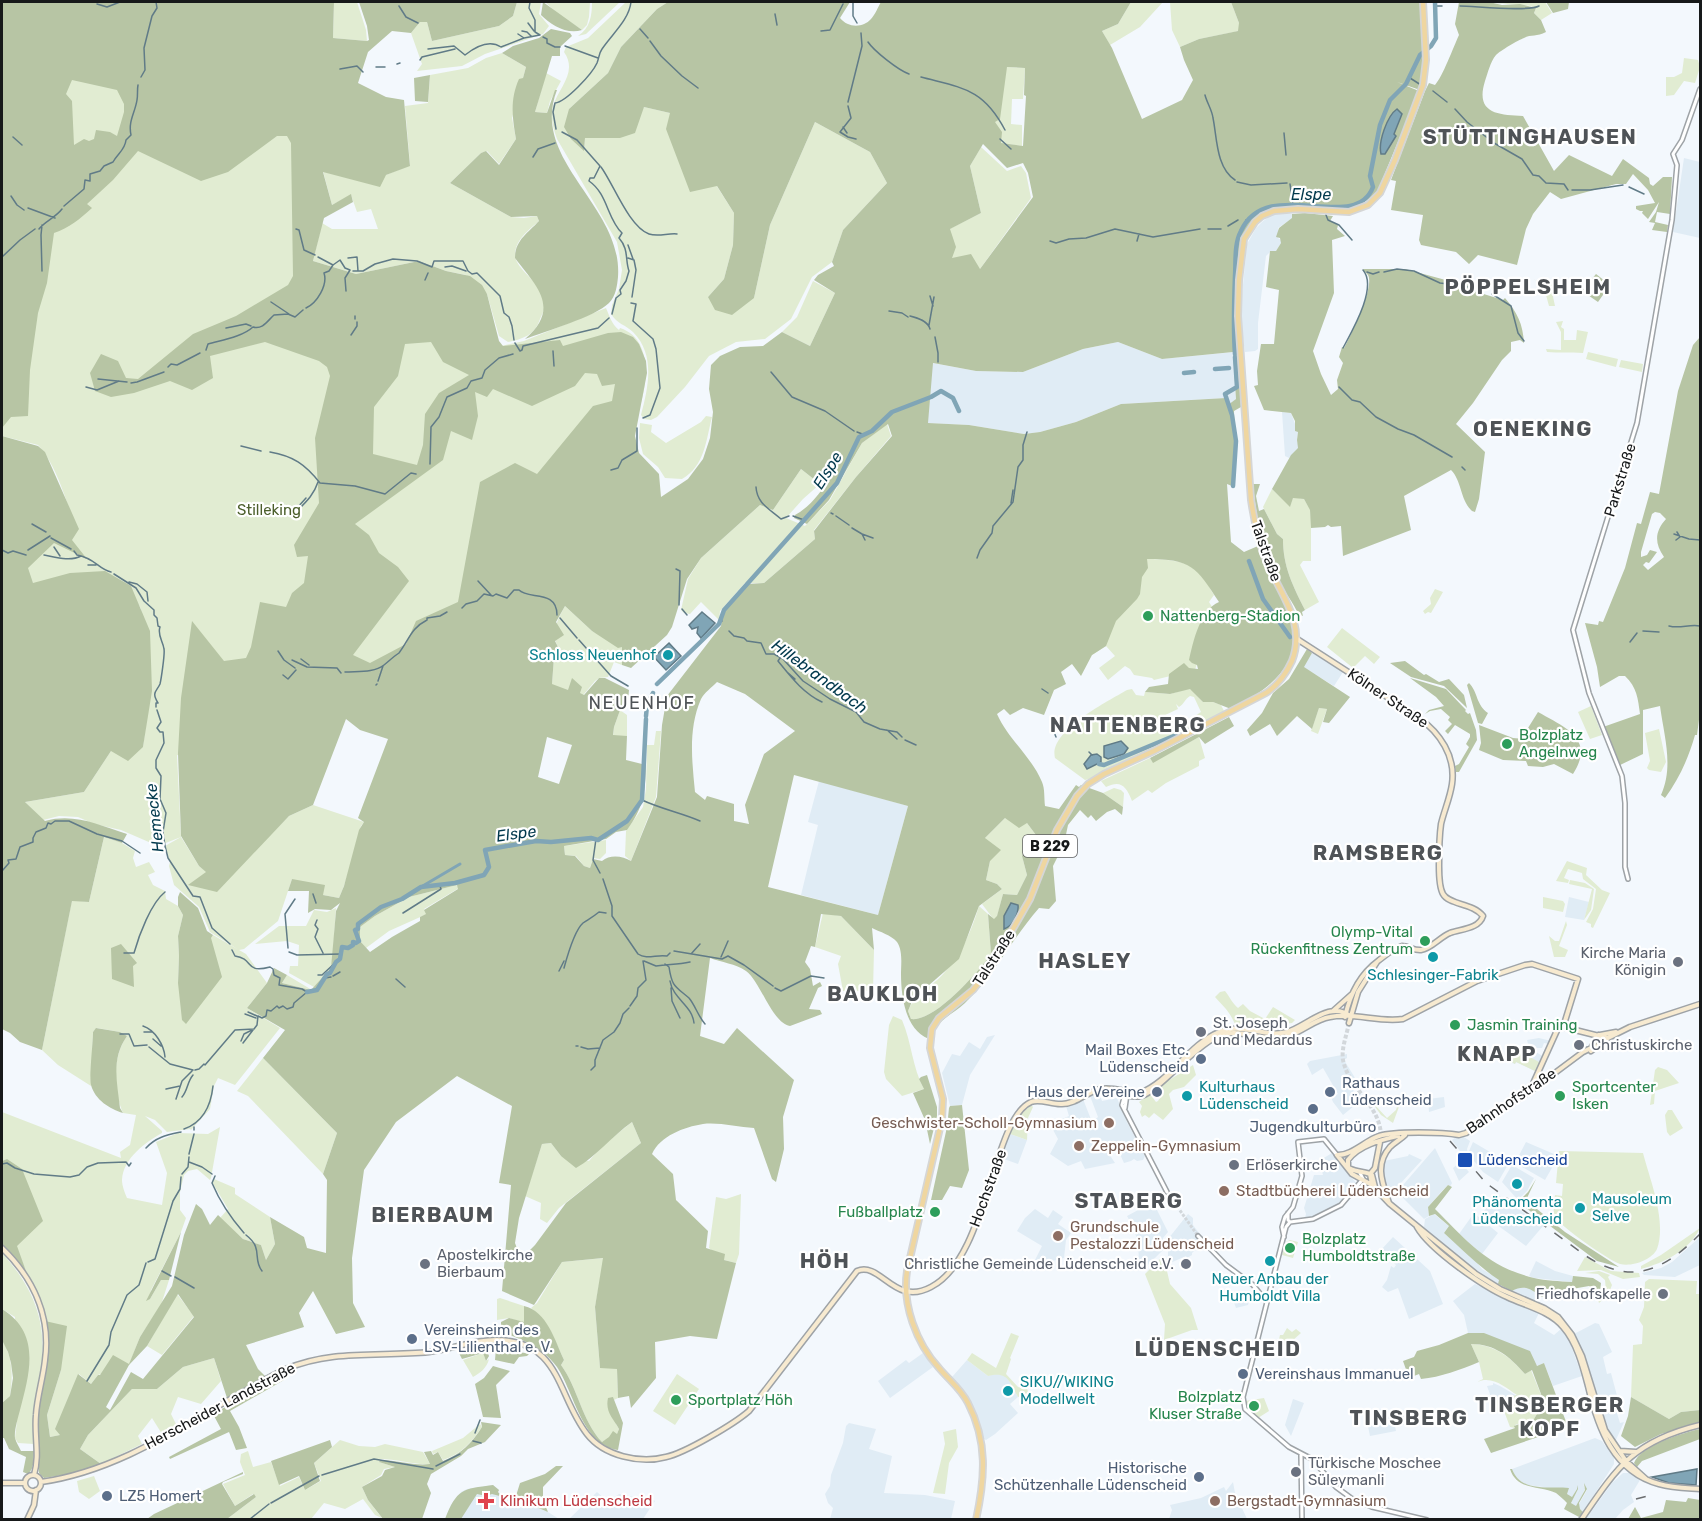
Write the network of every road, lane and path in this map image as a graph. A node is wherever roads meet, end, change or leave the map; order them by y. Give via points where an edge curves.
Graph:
1 (1423, 2) edge
2 (1701, 89) edge
3 (1297, 639) junction
4 (1628, 879) dead end
5 (1378, 961) junction
6 (1353, 993) junction
7 (1701, 1004) edge
8 (1332, 1011) junction
9 (1347, 1015) junction
10 (1349, 1023) tunnel mouth
11 (1569, 1028) junction
12 (1620, 1031) junction
13 (1591, 1034) junction
14 (1599, 1035) junction
15 (1608, 1038) junction
16 (1590, 1049) junction
17 (1581, 1054) junction
18 (1536, 1079) junction
19 (1541, 1082) junction
20 (1530, 1091) junction
21 (1126, 1094) junction
22 (1134, 1096) junction
23 (1126, 1105) junction
24 (1125, 1110) junction
25 (1406, 1134) junction
26 (1400, 1135) junction
27 (1380, 1142) tunnel mouth
28 (1337, 1155) junction
29 (1343, 1155) junction
30 (1343, 1161) junction
31 (1348, 1168) junction
32 (1370, 1174) junction
33 (1359, 1175) junction
34 (1363, 1179) junction
35 (1372, 1185) junction
36 (1376, 1191) junction
37 (1167, 1192) tunnel mouth
38 (1390, 1204) junction
39 (1288, 1214) junction
40 (1290, 1222) junction
41 (1198, 1236) tunnel mouth
42 (1284, 1237) junction
43 (2, 1248) edge
44 (906, 1291) junction
45 (1266, 1301) junction
46 (1701, 1425) edge
47 (1603, 1431) junction
48 (1618, 1450) junction
49 (1637, 1452) junction
50 (1301, 1455) junction
51 (1625, 1462) junction
52 (34, 1475) junction
53 (40, 1482) junction
54 (2, 1483) edge
55 (25, 1483) junction
56 (1701, 1489) edge
57 (36, 1490) junction
58 (27, 1520) edge
59 (976, 1520) edge
60 (1302, 1520) edge
61 (1427, 1520) edge
62 (1581, 1520) edge

1 - 3 main road, Talstraße / B 229 via 1425,77 1377,197 1349,212 1286,209 1268,213 1249,229 1241,252 1238,326 1251,500 1262,548 1293,615
2 - 4 street, Parkstraße via 1673,154 1677,165 1672,220 1637,423 1573,630 1589,693 1622,776
3 - 5 main road, Kölner Straße via 1426,723 1443,741 1451,762 1452,784 1440,837 1441,888 1446,898 1471,907 1482,918 1476,925 1447,935 1424,950 1401,946
3 - 44 main road, Talstraße / B 229 via 1287,671 1266,693 1104,774 1084,788 1057,830 1030,899 991,967 974,990 934,1024 930,1048 943,1099 942,1119
5 - 6 main road, Kölner Straße via 1363,974
5 - 9 main road, Kölner Straße
6 - 8 main road
6 - 9 main road, Kölner Straße
7 - 12 main road
8 - 9 main road
8 - 21 main road via 1283,1033 1222,1031 1147,1090
9 - 10 main road
9 - 11 main road via 1403,1019 1477,981 1532,964 1578,979 1565,1021
9 - 22 main road via 1330,1017 1282,1038 1238,1033 1220,1036 1149,1092
11 - 13 main road
11 - 18 main road via 1559,1026
12 - 14 main road
12 - 15 main road, Bahnhofstraße
13 - 14 main road
13 - 16 main road
14 - 15 main road
14 - 16 main road, Bahnhofstraße
15 - 17 main road, Bahnhofstraße
16 - 17 main road, Bahnhofstraße
17 - 19 main road, Bahnhofstraße
18 - 19 main road
18 - 20 main road
19 - 20 main road, Bahnhofstraße
20 - 25 main road, Bahnhofstraße via 1462,1134
21 - 22 main road, Hochstraße
21 - 23 street
21 - 24 street via 1122,1105
21 - 44 main road, Hochstraße via 1098,1089 1070,1103 1033,1101 1024,1107 1005,1139 982,1211 955,1264 933,1287
22 - 23 street
23 - 24 street
24 - 37 street
25 - 26 main road, Bahnhofstraße
25 - 38 main road via 1389,1149 1382,1165 1381,1183
26 - 29 main road, Bahnhofstraße via 1377,1137
26 - 31 main road, Bahnhofstraße via 1370,1144 1350,1156
27 - 32 main road
28 - 29 main road, Bahnhofstraße
28 - 30 main road
28 - 39 street via 1326,1140 1298,1142 1302,1176
29 - 30 main road
30 - 31 main road
31 - 33 main road
32 - 33 main road
32 - 35 main road
32 - 36 main road
33 - 34 main road
34 - 35 main road
34 - 40 street via 1341,1205 1313,1219
35 - 36 main road
36 - 38 main road
38 - 47 main road via 1477,1278 1557,1321 1581,1357
39 - 40 street
39 - 42 street via 1282,1227
40 - 42 street
41 - 45 street
42 - 45 street
43 - 52 main road via 32,1287 45,1328
44 - 53 main road, Herscheider Landstraße via 890,1285 870,1269 857,1270 749,1411 666,1457 628,1457 598,1445 578,1420 548,1363 526,1347 495,1340 433,1351 304,1362 113,1462
44 - 59 main road, B 229 via 910,1315 924,1347 963,1394 975,1421 984,1464
45 - 50 street via 1243,1404 1251,1416
46 - 49 main road via 1663,1437
47 - 48 main road
47 - 51 main road via 1608,1444
48 - 49 main road
48 - 51 main road
49 - 51 main road
50 - 60 street
50 - 61 street via 1312,1459 1336,1487 1361,1503
51 - 56 main road via 1642,1478 1666,1486
51 - 62 main road
52 - 53 main road
52 - 55 main road
53 - 57 main road
54 - 55 main road
55 - 57 main road via 28,1489
57 - 58 main road

